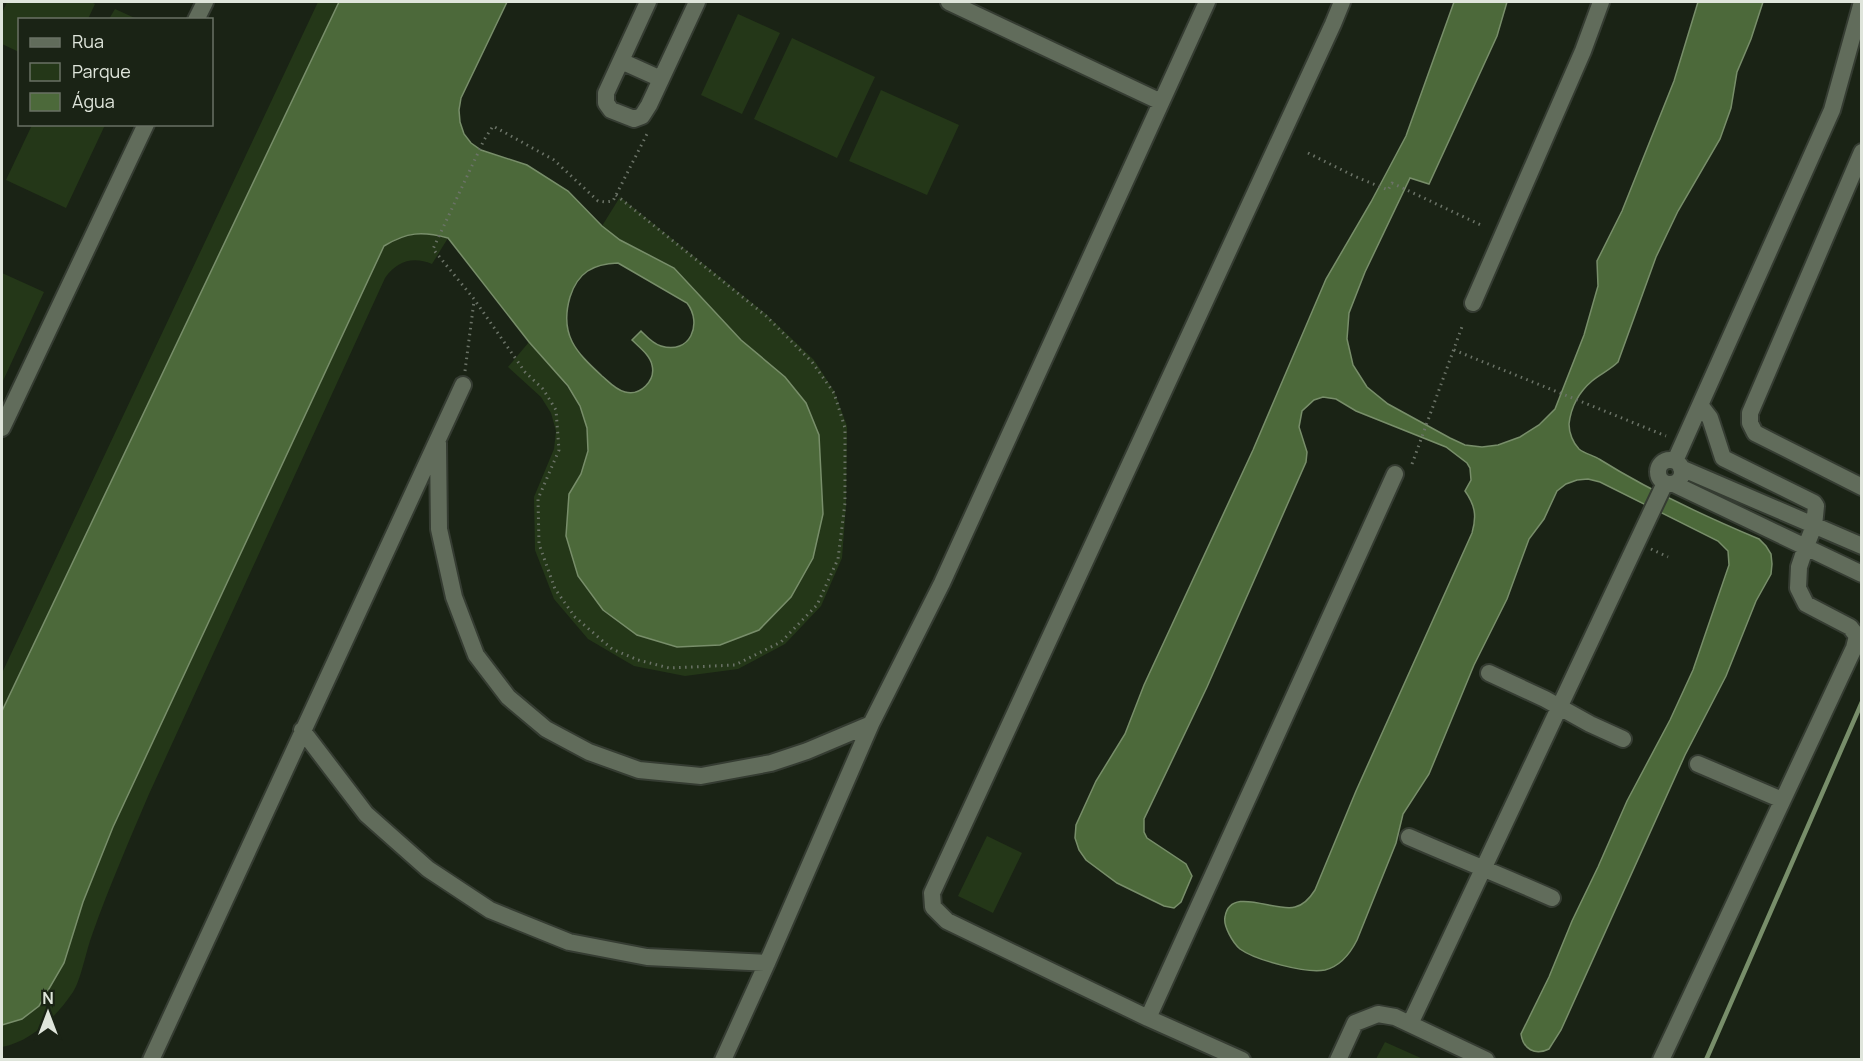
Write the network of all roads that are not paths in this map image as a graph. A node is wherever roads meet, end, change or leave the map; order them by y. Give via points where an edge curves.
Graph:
1 (205, 2) edge
2 (648, 2) edge
3 (697, 2) edge
4 (949, 2) edge
5 (1207, 2) edge
6 (1342, 2) edge
7 (1601, 2) edge
8 (1862, 2) edge
9 (197, 18) edge
10 (621, 61) junction
11 (661, 79) junction
12 (1161, 102) junction
13 (145, 126) edge
14 (1862, 152) edge
15 (1473, 303) dead end
16 (463, 385) road end
17 (1700, 405) junction
18 (2, 428) edge
19 (438, 439) junction
20 (1395, 474) dead end
21 (1672, 477) junction
22 (1862, 487) edge
23 (1814, 526) junction
24 (1806, 546) junction
25 (1862, 546) edge
26 (1862, 574) edge
27 (1489, 673) dead end
28 (1560, 707) junction
29 (871, 724) junction
30 (302, 730) junction
31 (1623, 739) dead end
32 (1698, 764) dead end
33 (1782, 800) junction
34 (1409, 837) dead end
35 (1484, 867) junction
36 (1552, 898) dead end
37 (767, 963) junction
38 (1148, 1018) junction
39 (1410, 1024) junction
40 (150, 1059) edge
41 (723, 1059) edge
42 (1242, 1059) edge
43 (1338, 1059) edge
44 (1486, 1059) edge
45 (1660, 1059) edge

1 - 9 street
2 - 10 street
3 - 11 street
4 - 12 street
5 - 12 street
6 - 38 street via 932,892 933,907 947,921
7 - 15 street
8 - 17 street via 1832,110
10 - 11 street
10 - 11 street via 606,93 610,110 634,119 642,116
12 - 29 street via 942,583
13 - 18 street
14 - 22 street via 1750,413 1755,433
16 - 19 street
17 - 21 street
17 - 23 street via 1710,418 1723,458 1814,503
19 - 29 street via 439,529 454,597 476,655 508,697 546,729 589,752 639,770 701,776 771,763
19 - 30 street
20 - 38 street
21 - 23 street
21 - 24 street
21 - 28 street via 1650,514
23 - 24 street
23 - 25 street
24 - 26 street
24 - 33 street via 1798,588 1806,604 1850,627 1857,636
27 - 28 street
28 - 31 street
28 - 35 street
29 - 37 street
30 - 37 street via 366,814 428,869 490,910 569,942 647,957
30 - 40 street
32 - 33 street
33 - 45 street
34 - 35 street
35 - 36 street
35 - 39 street
37 - 41 street
38 - 42 street
39 - 43 street via 1378,1014 1355,1023
39 - 44 street

